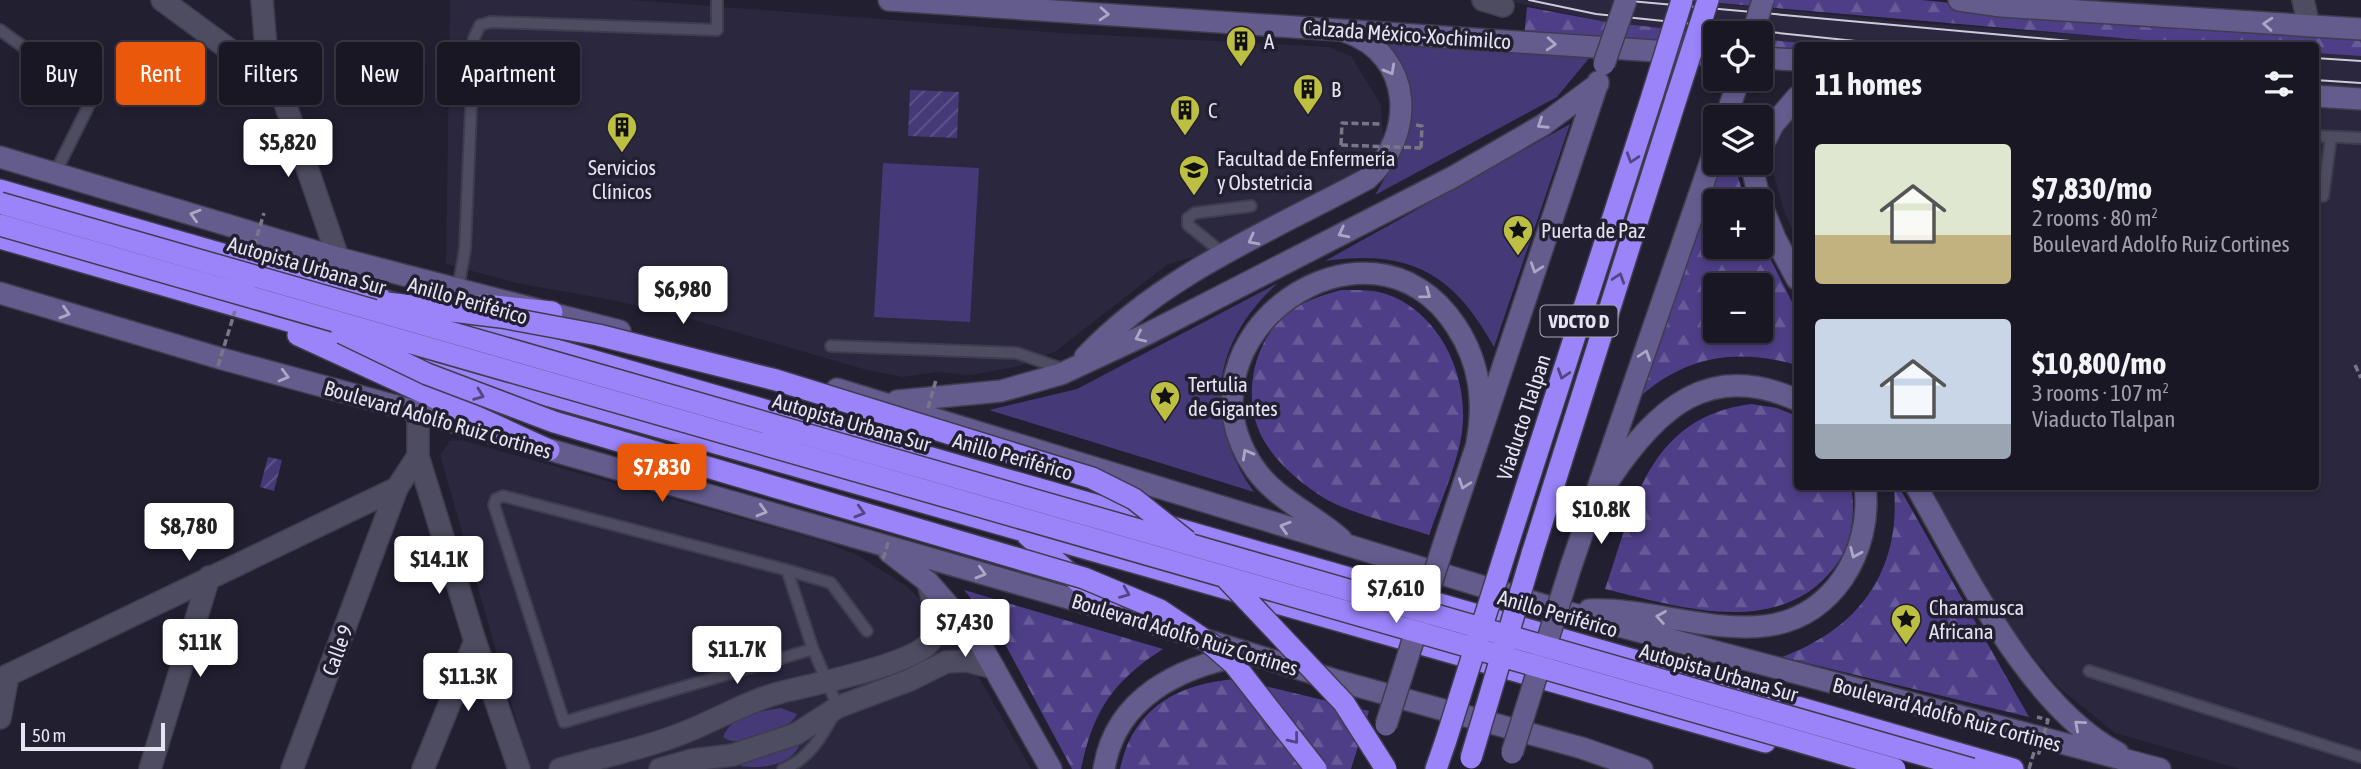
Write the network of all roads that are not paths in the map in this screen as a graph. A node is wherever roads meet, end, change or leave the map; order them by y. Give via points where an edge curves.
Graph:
1 (162, 0) edge
2 (262, 0) edge
3 (717, 0) edge
4 (889, 0) edge
5 (1483, 0) edge
6 (1626, 0) edge
7 (1682, 0) edge
8 (1708, 0) edge
9 (1763, 0) edge
10 (1959, 0) edge
11 (2303, 0) edge
12 (922, 1) edge
13 (1995, 2) edge
14 (1503, 6) dead end
15 (1757, 21) edge
16 (2309, 26) junction
17 (1338, 29) junction
18 (2361, 29) edge
19 (0, 30) edge
20 (219, 42) edge
21 (266, 42) edge
22 (1703, 54) edge
23 (1773, 59) edge
24 (1794, 60) edge
25 (1601, 74) junction
26 (2319, 96) edge
27 (2361, 99) edge
28 (1794, 100) edge
29 (286, 105) edge
30 (1773, 125) edge
31 (2319, 136) edge
32 (2331, 136) junction
33 (2361, 138) edge
34 (0, 157) edge
35 (55, 173) junction
36 (1706, 175) edge
37 (0, 190) edge
38 (2323, 196) dead end
39 (0, 203) edge
40 (1251, 206) dead end
41 (0, 225) edge
42 (1773, 233) edge
43 (0, 238) edge
44 (1225, 255) junction
45 (338, 258) junction
46 (1794, 273) edge
47 (458, 289) junction
48 (0, 293) edge
49 (356, 293) junction
50 (319, 294) junction
51 (236, 306) junction
52 (552, 312) junction
53 (307, 313) junction
54 (831, 346) dead end
55 (1072, 369) junction
56 (1794, 399) edge
57 (886, 402) junction
58 (418, 412) junction
59 (1476, 447) junction
60 (549, 450) junction
61 (418, 456) junction
62 (397, 488) junction
63 (1865, 490) edge
64 (1918, 490) edge
65 (1591, 512) junction
66 (1023, 531) junction
67 (879, 544) junction
68 (1350, 548) junction
69 (787, 570) junction
70 (209, 577) junction
71 (928, 582) junction
72 (1110, 610) junction
73 (1566, 612) junction
74 (867, 631) dead end
75 (475, 641) junction
76 (813, 649) junction
77 (1252, 654) junction
78 (994, 668) junction
79 (2090, 671) dead end
80 (4, 677) edge
81 (829, 683) junction
82 (838, 707) junction
83 (0, 718) edge
84 (683, 734) junction
85 (2361, 757) edge
86 (1509, 761) edge
87 (2135, 762) junction
88 (1469, 763) edge
89 (700, 764) edge
90 (149, 769) edge
91 (292, 769) edge
92 (423, 769) edge
93 (519, 769) edge
94 (560, 769) edge
95 (660, 769) edge
96 (783, 769) edge
97 (1051, 769) edge
98 (1104, 769) edge
99 (1316, 769) edge
100 (1374, 769) edge
101 (1386, 769) edge
102 (1436, 769) edge
103 (1642, 769) edge
104 (1858, 769) edge
105 (1895, 769) edge
106 (1972, 769) edge
107 (2013, 769) edge
108 (2160, 769) edge

1 - 20 street
2 - 21 street
3 - 47 lane via 717,30 480,25 474,38
4 - 12 main road, Calzada México-Xochimilco
5 - 14 street
6 - 25 main road, Viaducto Tlalpan, bridge
7 -> 102 highway, Viaducto Tlalpan / VDCTO D, bridge
88 -> 8 highway, VDCTO D, bridge
9 - 15 main road, bridge
10 - 13 main road
11 - 16 street
12 -> 17 main road, Calzada México-Xochimilco
16 -> 13 main road
16 - 18 main road
17 -> 22 main road, Calzada México-Xochimilco
17 -> 44 main road via 1376,50 1393,74 1402,116 1395,145 1367,179
19 - 35 lane via 93,97
23 - 24 main road
25 -> 55 main road via 1543,125 1453,177
25 -> 59 main road, Viaducto Tlalpan
26 - 27 main road
28 - 30 main road
29 - 45 street
31 - 32 lane
32 - 33 lane
32 - 38 lane
34 - 35 main road, Boulevard Adolfo Ruiz Cortines
45 -> 35 main road, Boulevard Adolfo Ruiz Cortines
65 -> 36 main road
37 - 49 highway, Anillo Periférico
39 - 50 highway, Autopista Urbana Sur, bridge
40 - 44 lane via 1195,213 1188,218 1188,225
41 - 53 highway, bridge
42 - 46 main road
43 - 51 highway
44 - 55 main road via 1146,302
45 - 47 main road, Boulevard Adolfo Ruiz Cortines
47 - 52 main road, Boulevard Adolfo Ruiz Cortines
48 -> 58 main road, Boulevard Adolfo Ruiz Cortines
49 - 52 highway
49 - 107 highway, Anillo Periférico
50 - 101 highway, bridge via 501,317 598,335 776,380 1102,483 1160,517 1240,591 1344,703
50 - 106 highway, Autopista Urbana Sur, bridge
51 - 60 highway
51 - 66 highway
52 - 57 main road, Boulevard Adolfo Ruiz Cortines
53 -> 99 highway, bridge via 427,374 554,422 1136,597 1186,626 1234,664
53 - 105 highway, bridge
54 - 55 lane via 1017,353
55 - 57 main road via 1023,387
56 - 65 main road via 1745,384 1717,386 1687,397 1642,436
68 -> 57 main road, Boulevard Adolfo Ruiz Cortines
58 - 60 main road, Boulevard Adolfo Ruiz Cortines
58 - 61 street
68 -> 59 main road via 1266,482 1235,428 1231,396 1238,362 1255,332 1278,307 1315,284 1360,273 1394,277 1423,290 1445,310 1471,353 1482,409
59 -> 100 main road, Viaducto Tlalpan, bridge
60 -> 67 main road, Boulevard Adolfo Ruiz Cortines
61 - 62 street, Calle 9
61 - 75 street
62 - 70 street
62 - 91 street, Calle 9
63 -> 73 main road via 1863,532 1847,570 1828,595 1791,620 1737,628 1623,611
87 -> 64 main road via 2109,749 2050,698 1990,614
65 - 86 main road, bridge
66 - 72 highway
66 - 104 highway
67 - 71 main road
67 -> 72 main road, Boulevard Adolfo Ruiz Cortines
68 - 73 main road, Boulevard Adolfo Ruiz Cortines
69 - 74 lane via 831,583
69 - 76 lane
69 - 76 lane via 503,496 494,505 564,722
70 - 80 street
70 - 90 street
71 - 78 main road via 977,638
71 - 81 street via 936,627 928,645
72 - 77 main road, Boulevard Adolfo Ruiz Cortines
73 - 87 main road, Boulevard Adolfo Ruiz Cortines
75 - 92 street
75 - 93 street
76 - 81 lane
77 - 98 main road via 1201,666 1148,693 1116,731
77 - 103 main road, Boulevard Adolfo Ruiz Cortines
78 - 82 street via 967,661 946,662
78 - 97 main road
79 - 85 lane
80 - 83 street
81 - 82 lane
81 - 84 street via 783,692 723,713
82 - 89 street via 796,734
82 - 96 lane via 817,743 798,764
84 - 89 street
84 - 94 street
87 - 108 main road, Boulevard Adolfo Ruiz Cortines
89 - 95 street

